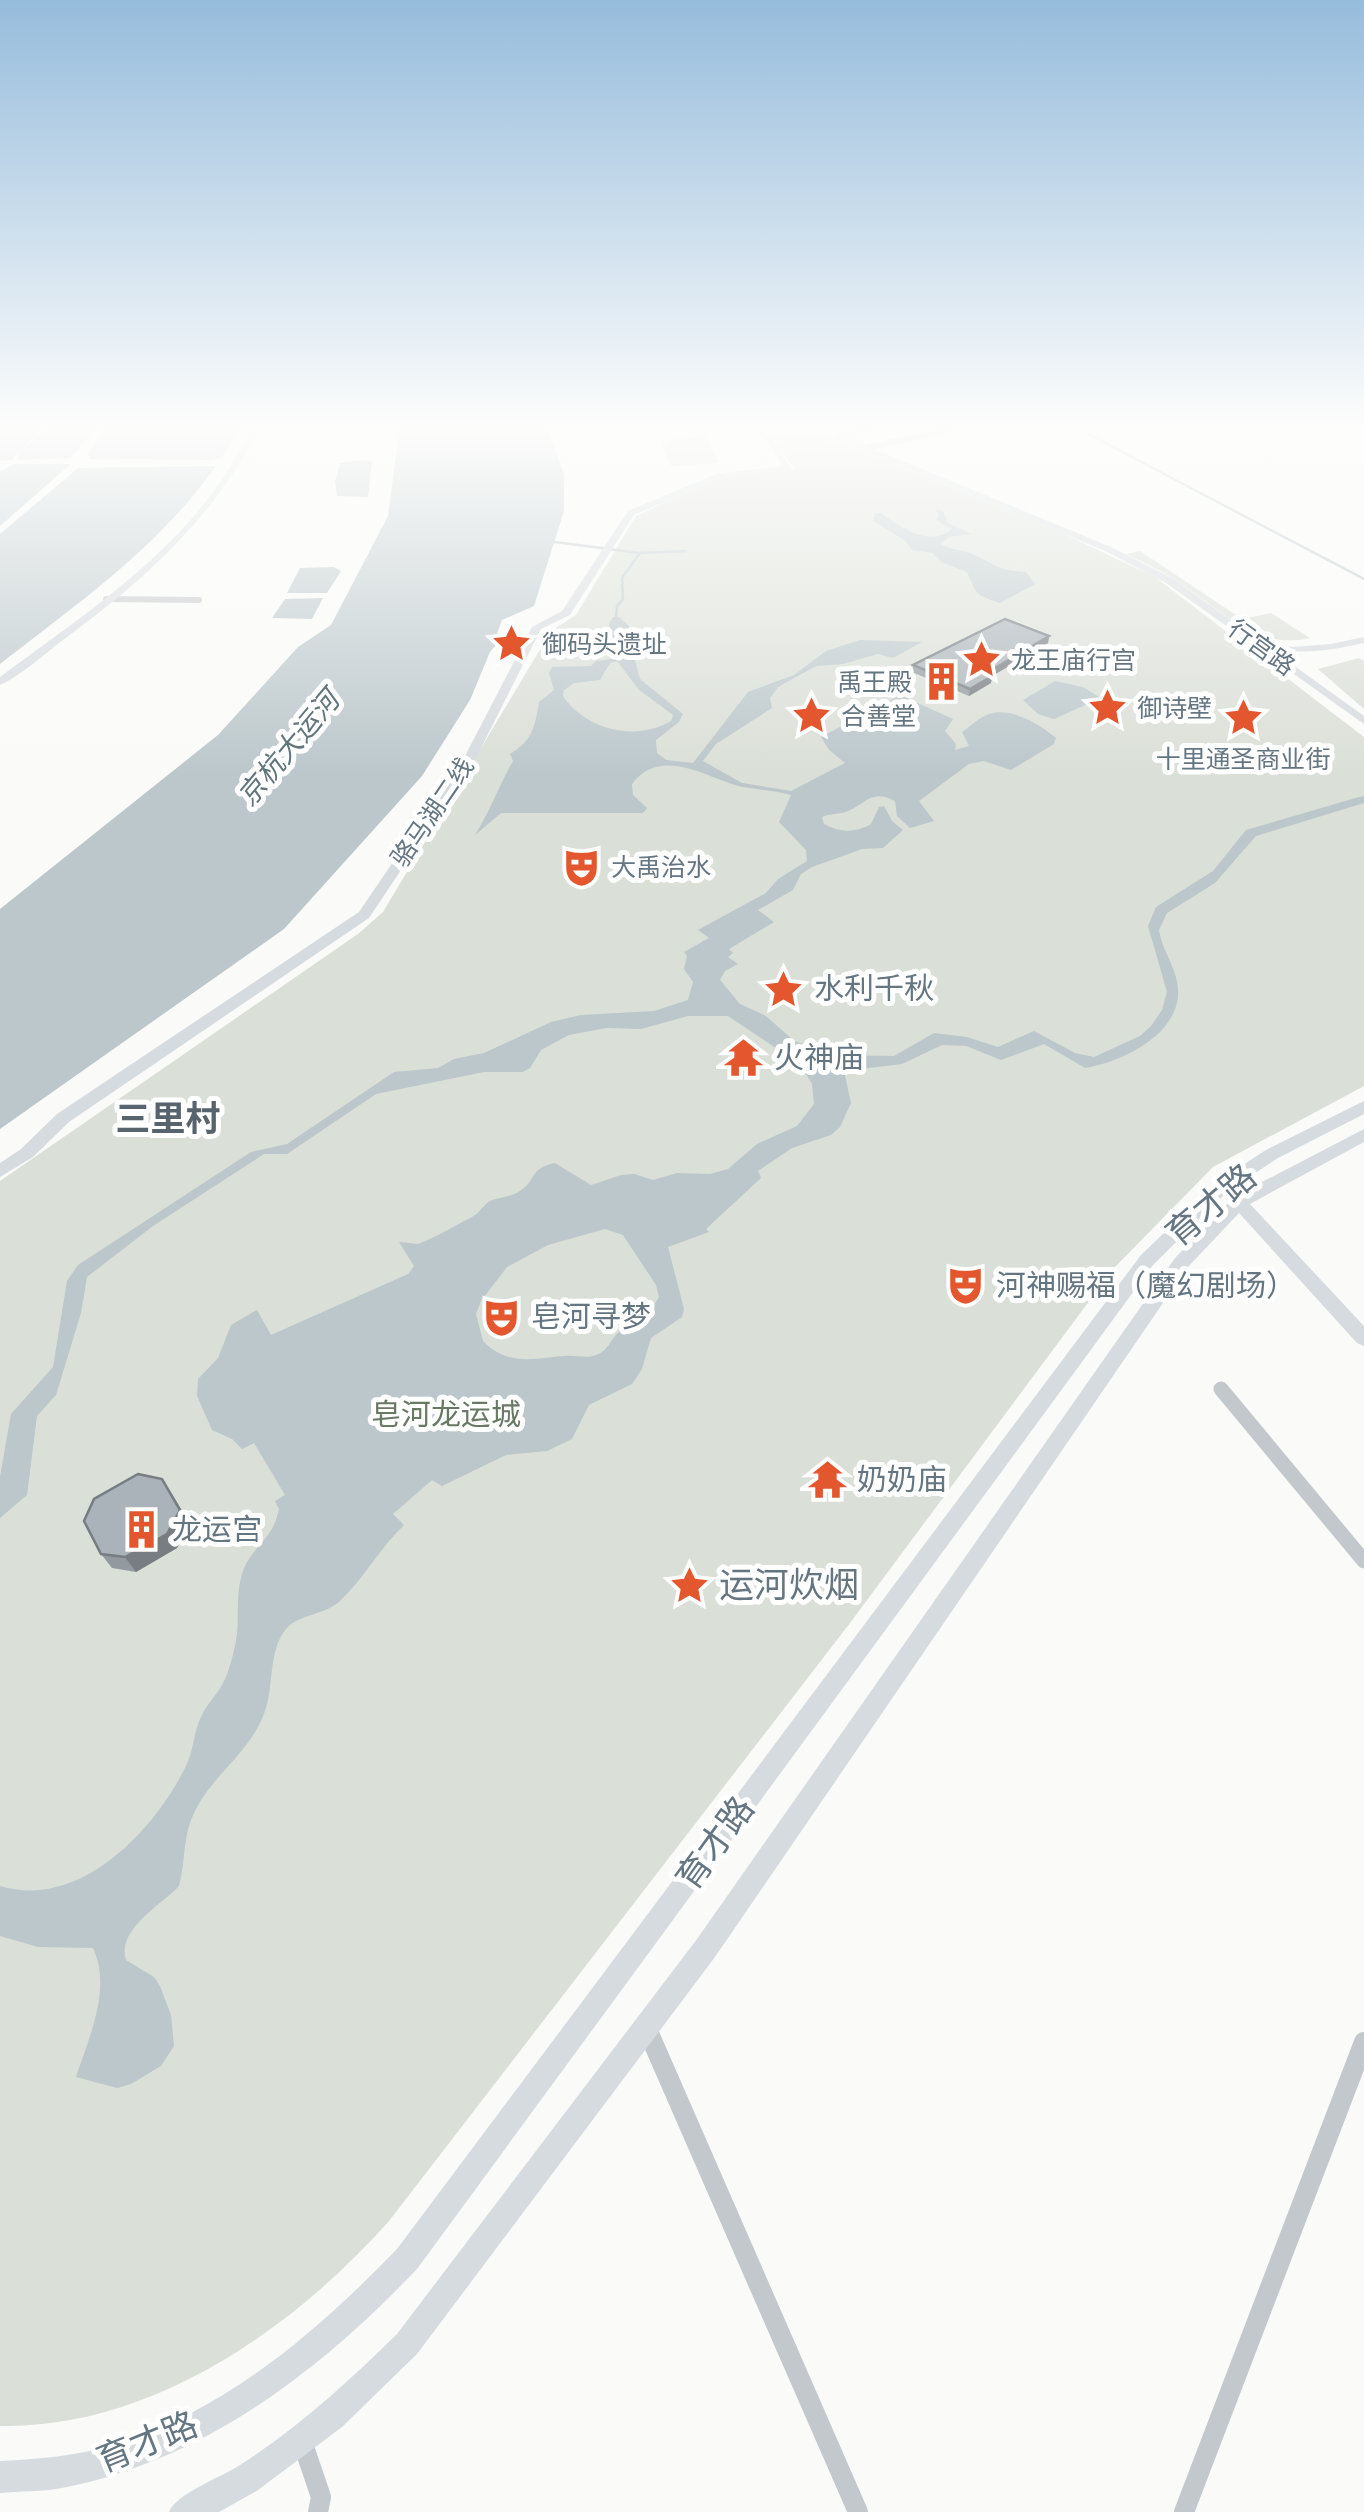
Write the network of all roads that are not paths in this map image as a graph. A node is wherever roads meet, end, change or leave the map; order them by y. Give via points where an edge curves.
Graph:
1 (172, 542) edge
2 (613, 542) edge
3 (1087, 542) edge
4 (106, 599) junction
5 (198, 600) dead end
6 (1242, 632) junction
7 (1364, 640) edge
8 (1333, 647) junction
9 (1277, 659) junction
10 (0, 682) edge
11 (1322, 691) junction
12 (1364, 721) edge
13 (1364, 1107) edge
14 (1364, 1135) edge
15 (0, 1171) edge
16 (1231, 1194) junction
17 (1364, 1338) edge
18 (1220, 1390) dead end
19 (1364, 1561) edge
20 (646, 2028) junction
21 (1364, 2042) edge
22 (302, 2441) junction
23 (0, 2477) edge
24 (185, 2512) edge
25 (318, 2512) edge
26 (858, 2512) edge
27 (1184, 2512) edge

1 - 4 street
2 - 15 street, 骆马湖二线 via 566,614 538,627 470,756 364,916 63,1118
3 - 6 street, 行宫路 via 1144,566
4 - 5 street
4 - 10 street
6 - 8 street via 1283,649
6 - 9 street, 行宫路
7 - 8 street
8 - 9 street
8 - 11 street via 1310,668
9 - 11 street, 行宫路
11 - 12 street, 行宫路
13 - 16 street, 育才路 via 1272,1154
14 - 16 street, 育才路
16 - 17 street
16 - 20 street, 育才路
16 - 23 street, 育才路 via 1148,1260 1106,1314 372,2300 310,2354 190,2428 104,2464
18 - 19 street
20 - 22 street, 育才路 via 407,2344
20 - 26 street
21 - 27 street
22 - 24 street, 育才路
22 - 25 street via 321,2498

